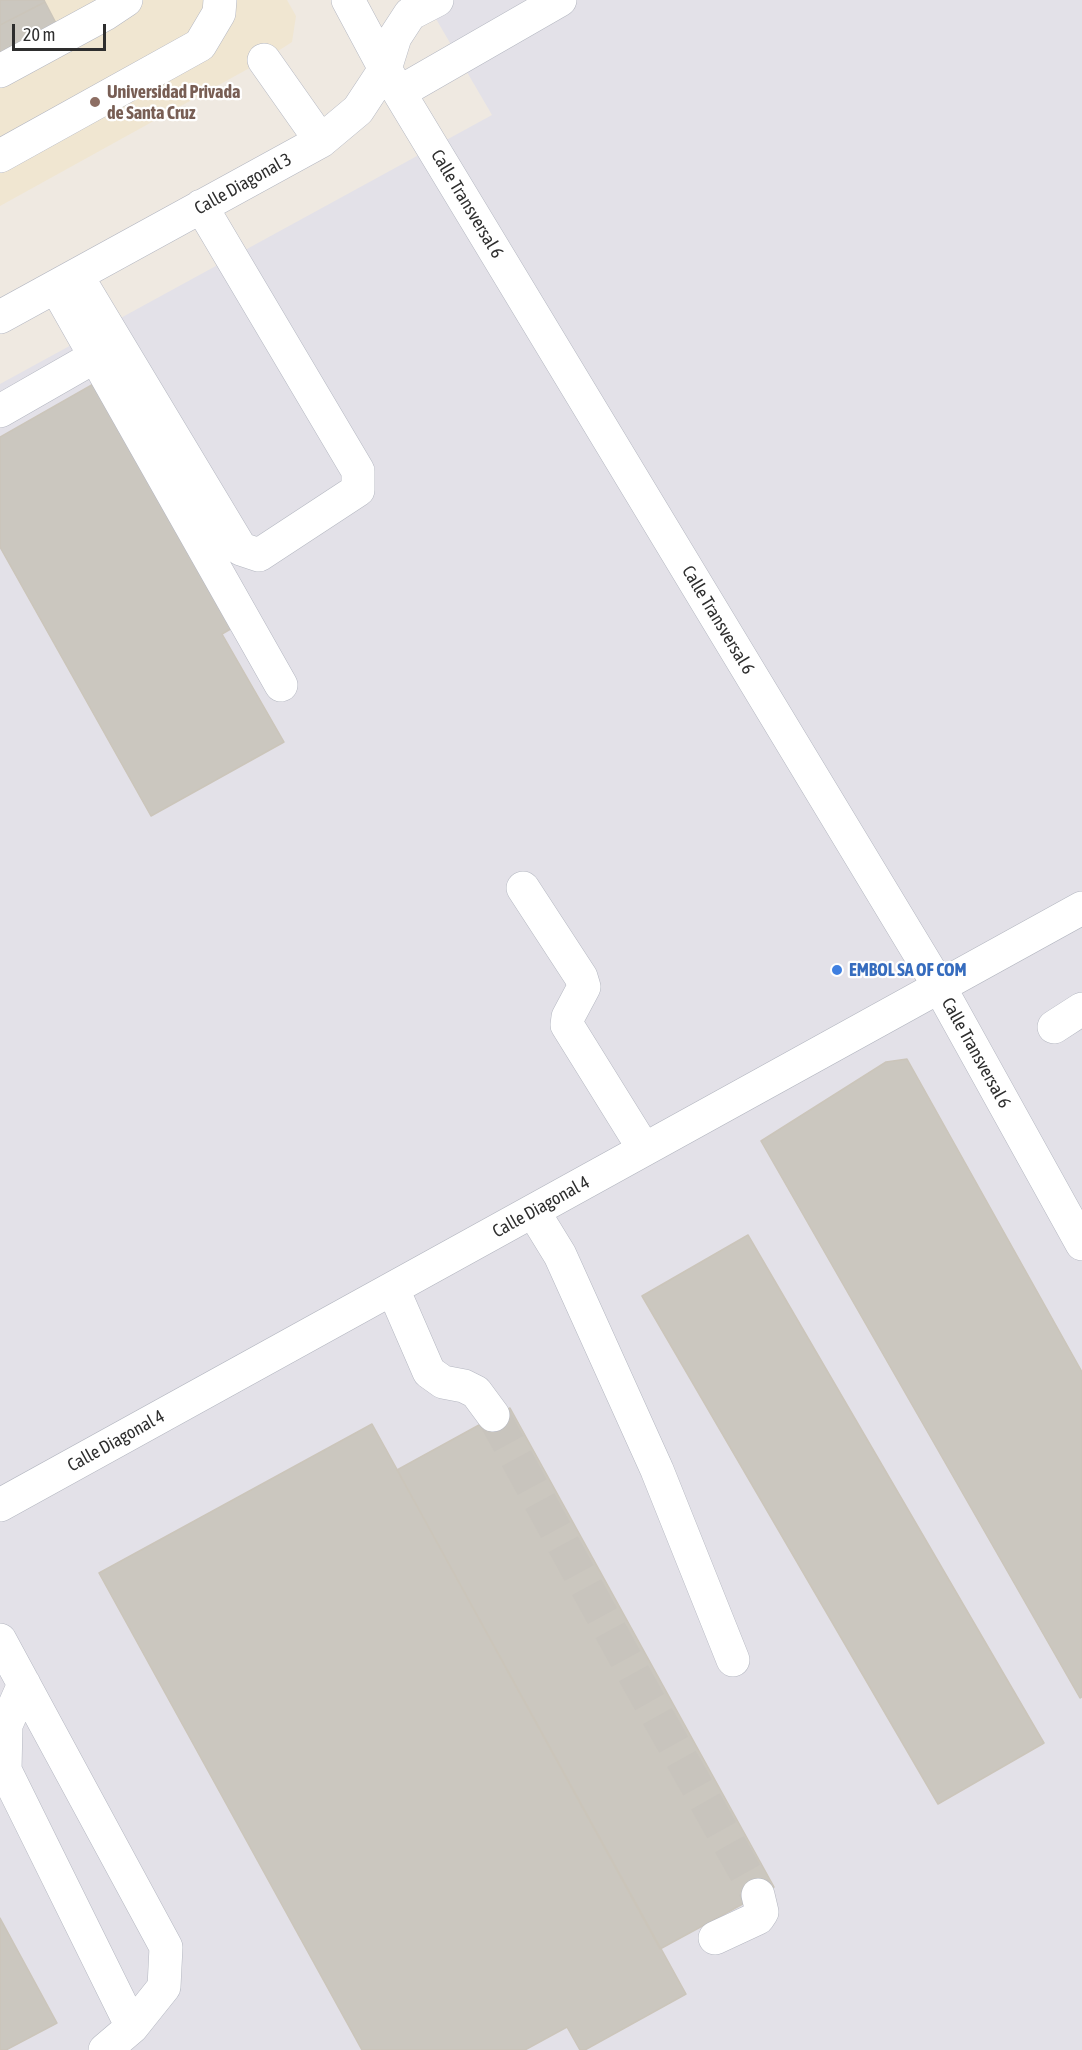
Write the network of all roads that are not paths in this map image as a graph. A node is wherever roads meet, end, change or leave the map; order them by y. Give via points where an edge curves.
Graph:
1 (126, 0) edge
2 (220, 0) edge
3 (348, 0) edge
4 (437, 0) edge
5 (560, 0) edge
6 (264, 60) dead end
7 (0, 71) edge
8 (393, 81) junction
9 (321, 141) junction
10 (0, 156) edge
11 (201, 206) junction
12 (66, 282) junction
13 (0, 317) edge
14 (96, 356) junction
15 (0, 411) edge
16 (281, 685) dead end
17 (523, 888) dead end
18 (1082, 908) edge
19 (939, 986) junction
20 (1082, 1009) edge
21 (1054, 1027) dead end
22 (644, 1149) junction
23 (533, 1211) junction
24 (1082, 1244) edge
25 (393, 1289) junction
26 (493, 1415) tunnel mouth
27 (0, 1504) edge
28 (733, 1660) dead end
29 (9, 1664) edge
30 (758, 1895) tunnel mouth
31 (715, 1938) dead end
32 (132, 2027) junction
33 (105, 2050) edge

1 - 7 street
2 - 10 street via 219,14 200,45
3 - 8 street, Calle Transversal 6
4 - 8 street, Calle Diagonal 3 via 410,14 395,37
5 - 8 street
6 - 9 street
8 - 9 street, Calle Diagonal 3
8 - 19 street, Calle Transversal 6
9 - 11 street, Calle Diagonal 3
11 - 12 street, Calle Diagonal 3
11 - 12 street via 358,471 358,490 259,555 241,549
12 - 13 street, Calle Diagonal 3
12 - 14 street
14 - 15 street
14 - 16 street
17 - 22 street via 581,977 584,987 567,1025
18 - 19 street, Calle Diagonal 4
19 - 22 street, Calle Diagonal 4
19 - 24 street, Calle Transversal 6
20 - 21 street
22 - 23 street, Calle Diagonal 4
23 - 25 street, Calle Diagonal 4
23 - 28 street via 560,1255 657,1470
25 - 26 street via 429,1372 443,1382 476,1392
25 - 27 street, Calle Diagonal 4
29 - 32 street via 5,1770
29 - 32 street via 166,1947 164,1987
30 - 31 street via 762,1912 758,1918
32 - 33 street

